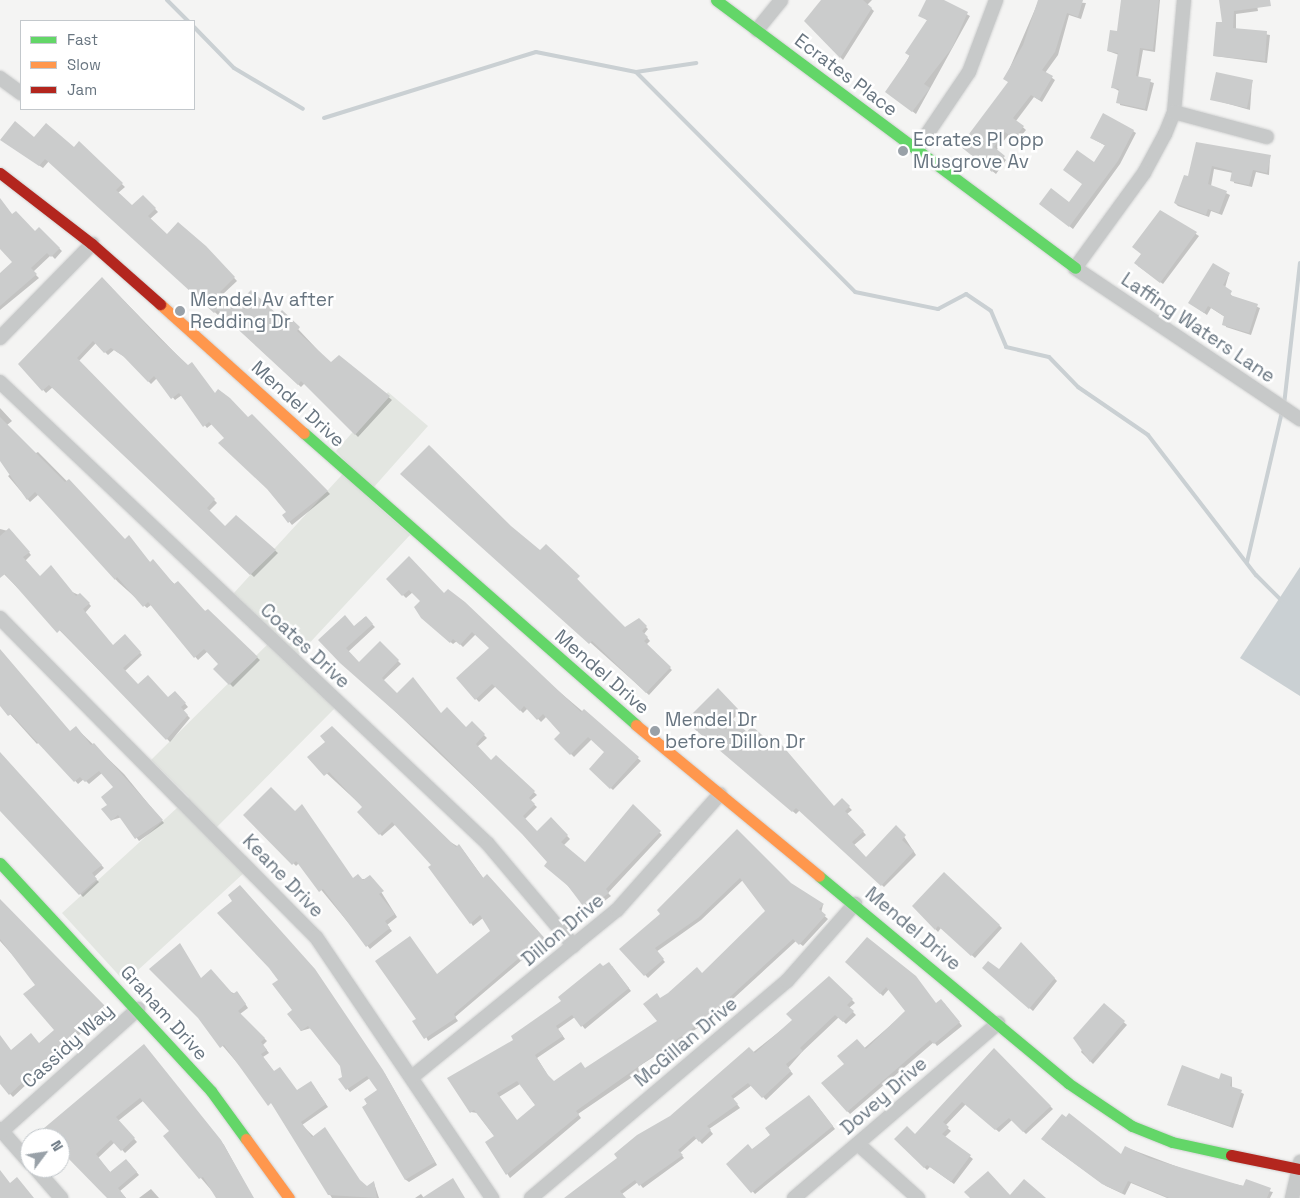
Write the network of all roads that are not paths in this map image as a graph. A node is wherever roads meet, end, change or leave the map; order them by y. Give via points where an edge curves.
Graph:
1 (716, 0) edge
2 (781, 0) edge
3 (996, 0) edge
4 (1184, 0) edge
5 (757, 30) junction
6 (1, 81) edge
7 (20, 92) edge
8 (1174, 112) junction
9 (1267, 137) dead end
10 (917, 149) junction
11 (0, 173) edge
12 (92, 244) junction
13 (1075, 268) junction
14 (0, 338) edge
15 (0, 382) edge
16 (1300, 419) edge
17 (0, 618) edge
18 (720, 794) junction
19 (0, 863) edge
20 (855, 904) junction
21 (574, 946) junction
22 (138, 1009) junction
23 (998, 1023) junction
24 (412, 1077) junction
25 (1, 1130) edge
26 (858, 1144) junction
27 (20, 1151) edge
28 (1299, 1165) edge
29 (44, 1178) edge
30 (61, 1198) edge
31 (290, 1198) edge
32 (492, 1198) edge
33 (531, 1198) edge
34 (794, 1198) edge
35 (918, 1198) edge
36 (1292, 1198) edge

1 - 5 street, Ecrates Place
2 - 5 street
3 - 10 street via 969,72
4 - 8 street
5 - 10 street, Ecrates Place
6 - 7 street
8 - 9 street
8 - 13 street via 1144,173
10 - 13 street, Ecrates Place
11 - 12 street, Mendel Drive
12 - 14 street
12 - 18 street, Mendel Drive via 596,692
13 - 16 street, Laffing Waters Lane
15 - 21 street, Coates Drive via 488,844
17 - 24 street, Keane Drive via 293,911 349,981
18 - 20 street, Mendel Drive
18 - 21 street, Dillon Drive via 637,891
19 - 22 street, Graham Drive
20 - 23 street, Mendel Drive
20 - 33 street, McGillan Drive via 787,981
21 - 24 street, Dillon Drive
22 - 25 street, Cassidy Way
22 - 31 street, Graham Drive via 211,1090
23 - 26 street, Dovey Drive
23 - 28 street, Mendel Drive via 1068,1083 1132,1126 1215,1154
24 - 32 street, Keane Drive
25 - 27 street
26 - 34 street, Dovey Drive
26 - 35 street
28 - 36 street
29 - 30 street

